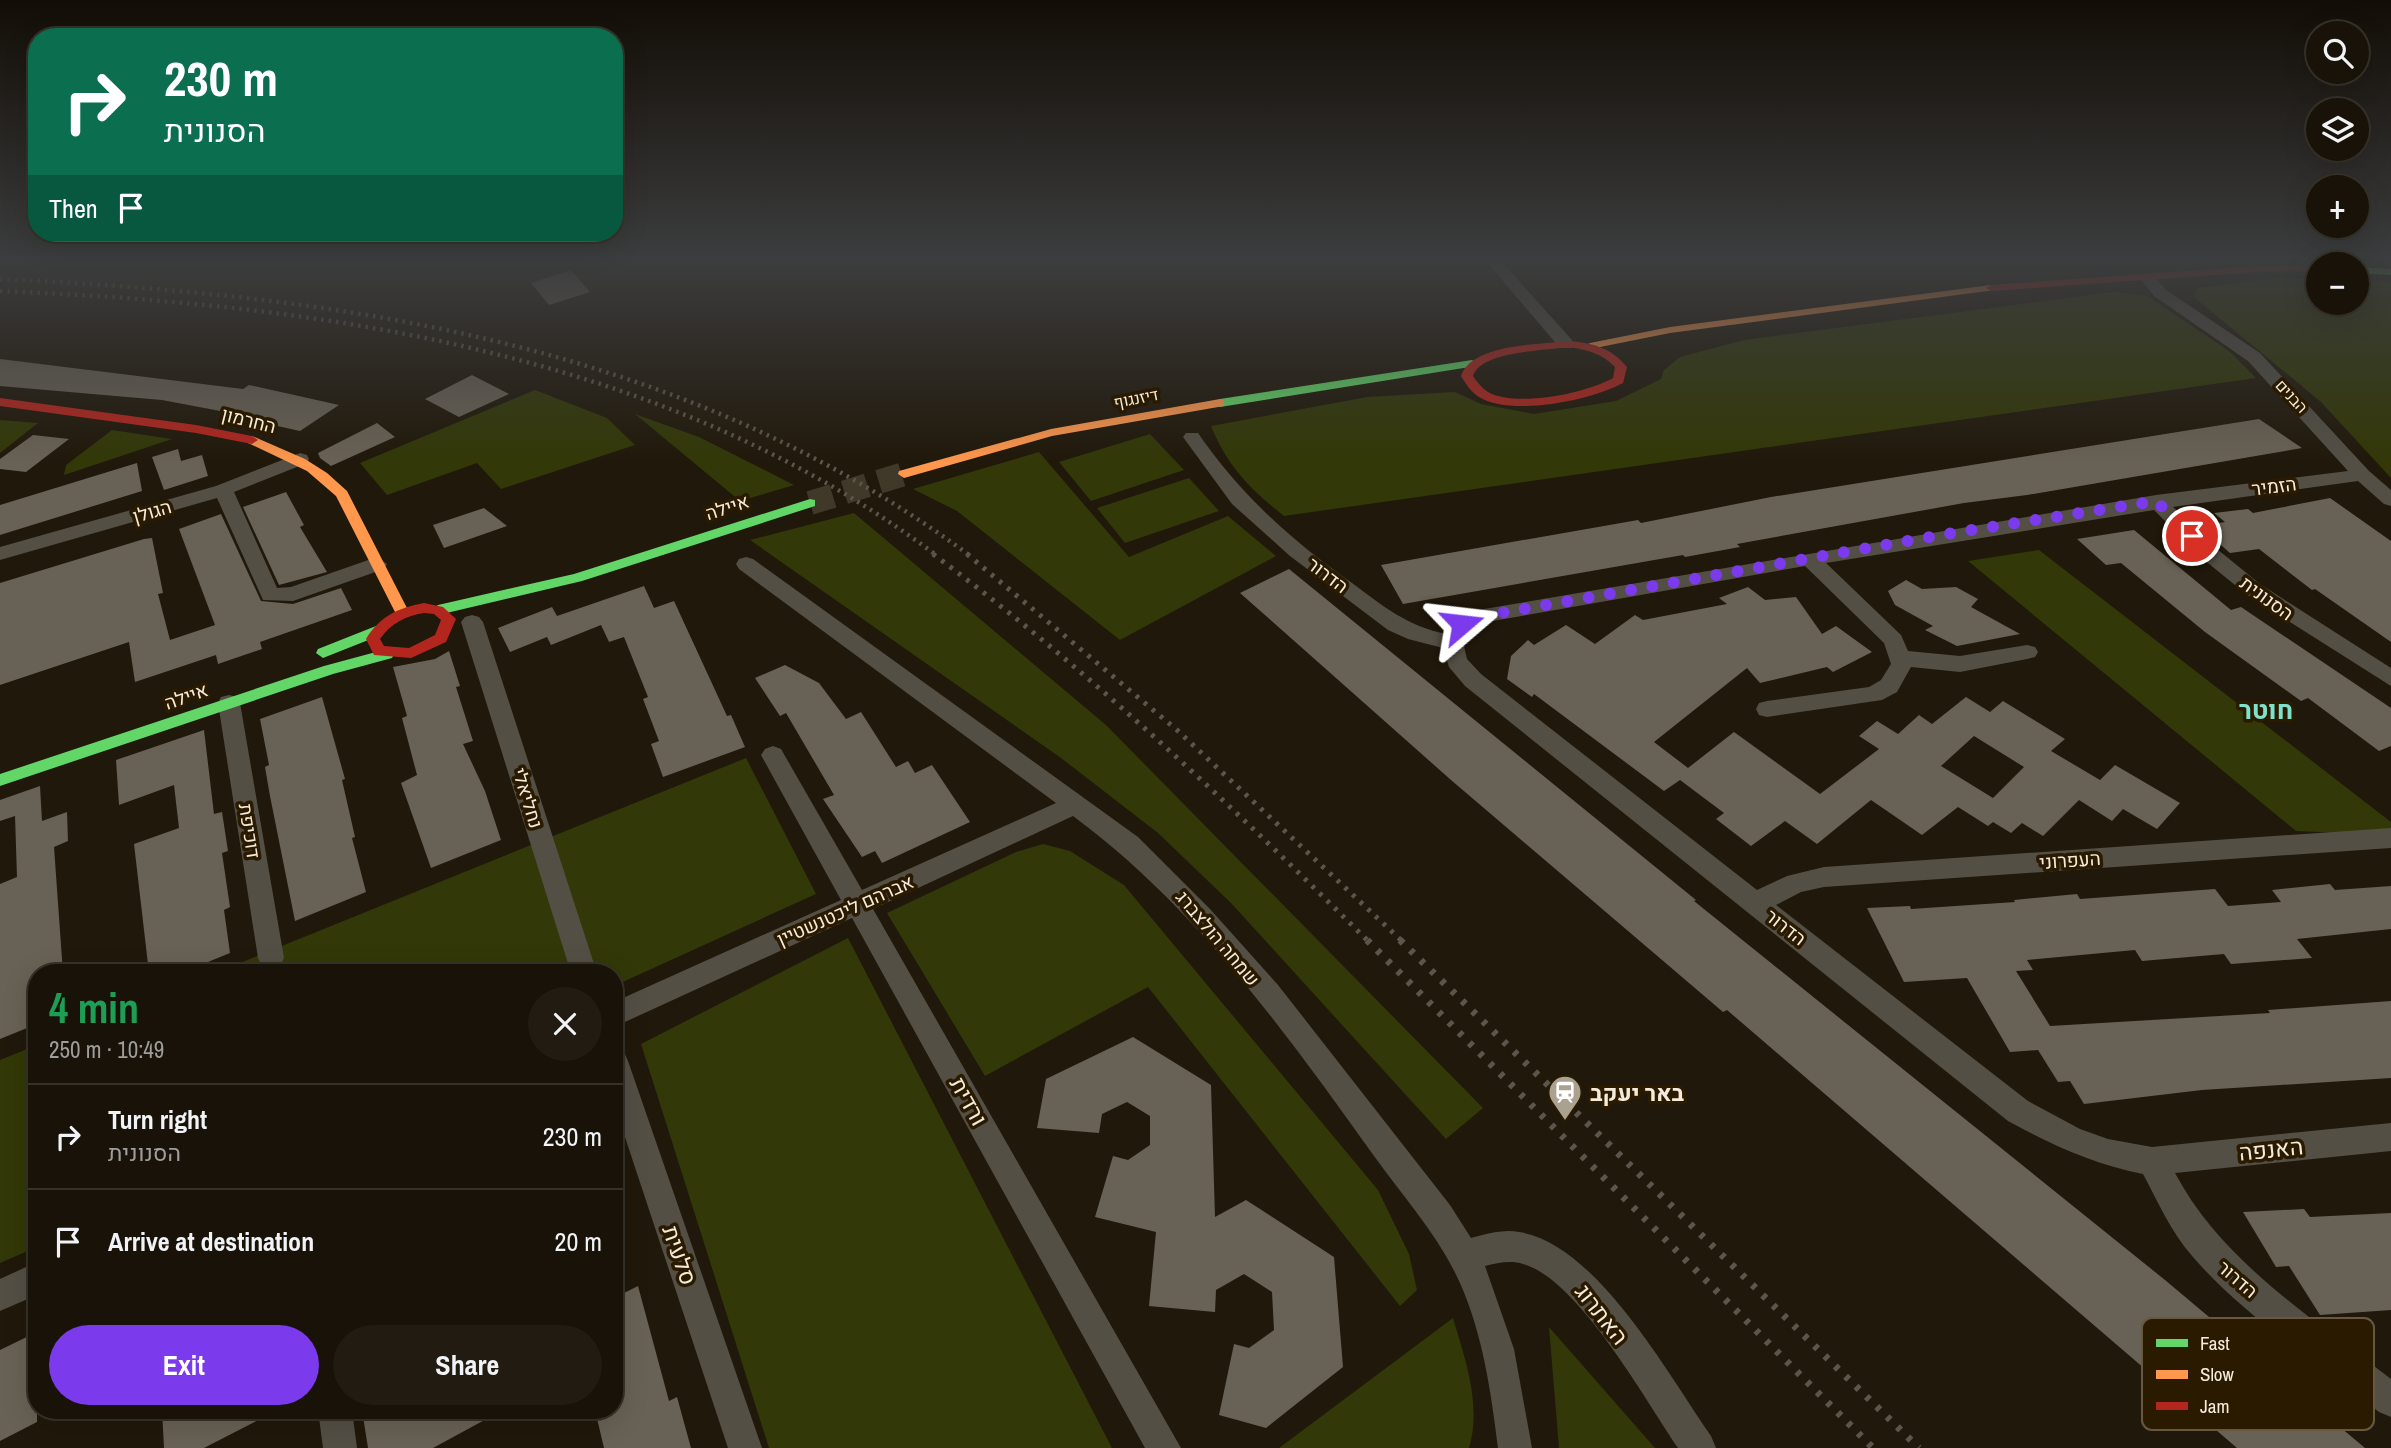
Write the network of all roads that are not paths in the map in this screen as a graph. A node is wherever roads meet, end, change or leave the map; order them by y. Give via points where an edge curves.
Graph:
1 (1552, 329) edge
2 (1681, 329) edge
3 (2212, 329) edge
4 (1670, 330) junction
5 (1566, 344) junction
6 (1590, 346) junction
7 (1472, 364) junction
8 (1621, 367) junction
9 (1380, 379) junction
10 (1477, 390) junction
11 (0, 402) edge
12 (1192, 437) dead end
13 (300, 459) junction
14 (904, 474) tunnel mouth
15 (2362, 475) junction
16 (223, 490) junction
17 (2391, 499) edge
18 (2156, 501) junction
19 (810, 503) tunnel mouth
20 (0, 554) edge
21 (1809, 558) junction
22 (377, 564) junction
23 (746, 564) dead end
24 (577, 578) junction
25 (438, 610) junction
26 (402, 612) junction
27 (504, 612) dead end
28 (477, 621) joint
29 (376, 631) junction
30 (444, 634) junction
31 (1452, 642) junction
32 (2027, 652) dead end
33 (387, 654) junction
34 (1900, 658) junction
35 (304, 659) dead end
36 (2391, 678) edge
37 (229, 704) junction
38 (1767, 709) dead end
39 (773, 755) dead end
40 (0, 780) edge
41 (1076, 804) junction
42 (2391, 838) edge
43 (1755, 903) junction
44 (857, 904) junction
45 (271, 958) dead end
46 (581, 964) edge
47 (623, 1011) edge
48 (623, 1088) edge
49 (2391, 1137) edge
50 (2152, 1161) junction
51 (1464, 1256) junction
52 (28, 1282) edge
53 (0, 1295) edge
54 (2286, 1318) edge
55 (2374, 1387) edge
56 (2391, 1400) edge
57 (336, 1419) edge
58 (340, 1448) edge
59 (745, 1448) edge
60 (1164, 1448) edge
61 (1515, 1448) edge
62 (1699, 1448) edge

1 - 5 street
2 - 4 street
3 - 15 street, הבנים via 2254,357
4 - 6 street
4 - 8 street
5 - 6 street, דיזנגוף
5 - 7 street, דיזנגוף via 1490,355
6 - 8 street
7 - 9 street, דיזנגוף
7 - 10 street via 1467,376
8 - 10 street, דיזנגוף via 1619,380 1605,388 1526,402 1499,400
9 - 10 street, דיזנגוף via 1441,382
9 - 14 street, דיזנגוף via 1123,418
11 - 13 street, החרמון via 251,439
12 - 31 street, הדרור via 1239,502 1309,561 1396,626
13 - 16 street, הגולן
13 - 22 street, החרמון via 342,494
15 - 17 street, הבנים
15 - 18 street, הזמיר
16 - 20 street, הגולן
16 - 22 street via 271,595 293,594
18 - 21 street, הזמיר
18 - 36 street, הסנונית via 2253,589
19 - 24 street, איילה
21 - 31 street, הזמיר via 1484,616 1462,624
21 - 34 street via 1893,640
22 - 26 street, החרמון
23 - 41 street, שמחה הולצברג
24 - 25 street, איילה
24 - 27 street, איילה
25 - 26 street, איילה
25 - 30 street via 449,619
26 - 29 street
28 - 30 street
28 - 46 street, נחליאלי
29 - 33 street via 375,645
29 - 35 street
30 - 33 street, איילה via 420,651
31 - 43 street, הדרור via 1457,662 1474,680
32 - 34 street via 1960,664
33 - 37 street, איילה
34 - 38 street via 1899,675 1874,694
37 - 40 street, איילה
37 - 45 street, דוכיפת
39 - 44 street, ורדית
41 - 44 street, אברהם ליכטנשטיין
41 - 51 street, שמחה הולצברג via 1129,844 1181,893 1343,1089 1444,1220
42 - 43 street, העפרוני via 1824,877 1796,883
43 - 50 street, הדרור via 2018,1111 2072,1140
44 - 47 street, אברהם ליכטנשטיין
44 - 60 street, ורדית
48 - 59 street, סלעית
49 - 50 street, האנפה
50 - 54 street, הדרור via 2180,1214 2203,1245 2235,1278
51 - 61 street, שמחה הולצברג via 1497,1337
51 - 62 street, האתרוג via 1515,1247 1550,1259 1570,1274 1608,1319
52 - 53 street
55 - 56 street, הדרור
57 - 58 street

